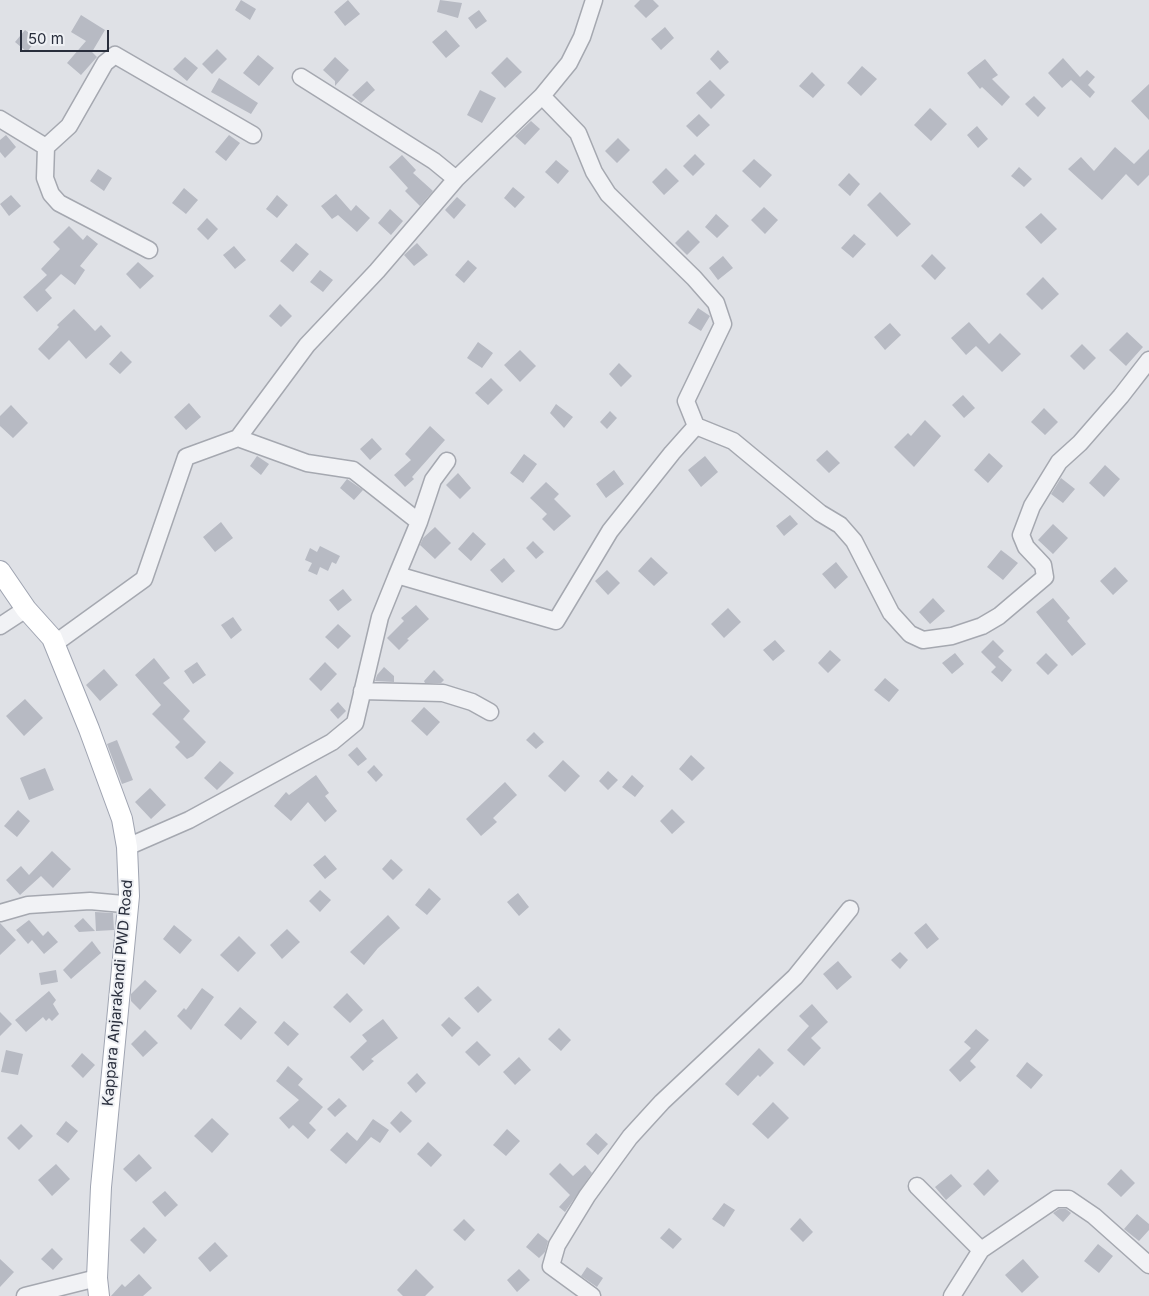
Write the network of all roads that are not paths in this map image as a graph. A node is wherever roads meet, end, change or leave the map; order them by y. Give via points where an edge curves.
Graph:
1 (594, 0) edge
2 (301, 78) dead end
3 (542, 96) junction
4 (0, 119) edge
5 (253, 136) dead end
6 (46, 148) junction
7 (456, 179) junction
8 (149, 250) dead end
9 (1149, 360) edge
10 (696, 426) junction
11 (238, 438) junction
12 (446, 461) dead end
13 (419, 522) junction
14 (0, 572) edge
15 (396, 575) junction
16 (26, 609) junction
17 (0, 626) edge
18 (54, 644) junction
19 (362, 691) junction
20 (490, 712) dead end
21 (126, 846) junction
22 (128, 902) junction
23 (850, 909) dead end
24 (0, 913) edge
25 (917, 1186) dead end
26 (981, 1250) junction
27 (1149, 1265) edge
28 (98, 1287) edge
29 (25, 1296) edge
30 (592, 1296) edge
31 (952, 1296) edge

1 - 3 street via 569,63
2 - 7 street via 434,161
3 - 7 street
3 - 10 street via 578,133 594,172 608,194 716,303 723,324 686,401
4 - 6 street
5 - 6 street via 115,55 104,63 69,126
6 - 8 street via 45,178 51,194 59,203
7 - 11 street via 377,271 307,345
9 - 10 street via 1080,443 1059,462 1032,506 1021,535 1026,547 1043,565 1045,577 999,616 982,626 932,639 923,640 910,634 891,613 854,541 840,526 733,441
10 - 15 street via 610,531 556,621
11 - 13 street via 307,463 353,470
11 - 18 street via 186,457 144,579
12 - 13 street via 432,480
13 - 15 street
14 - 16 main road, Kappara Anjarakandi PWD Road
15 - 19 street via 380,618
16 - 17 street
16 - 18 main road, Kappara Anjarakandi PWD Road
18 - 21 main road, Kappara Anjarakandi PWD Road via 122,819
19 - 20 street via 443,693 472,702
19 - 21 street via 355,723 332,742 189,820
21 - 22 main road, Kappara Anjarakandi PWD Road
22 - 24 street via 28,905
22 - 28 main road, Kappara Anjarakandi PWD Road via 108,1100
23 - 30 street via 794,977 630,1136 587,1196 557,1246 551,1266
25 - 26 street
26 - 27 street via 1056,1199 1068,1199 1094,1216
26 - 31 street
28 - 29 street

